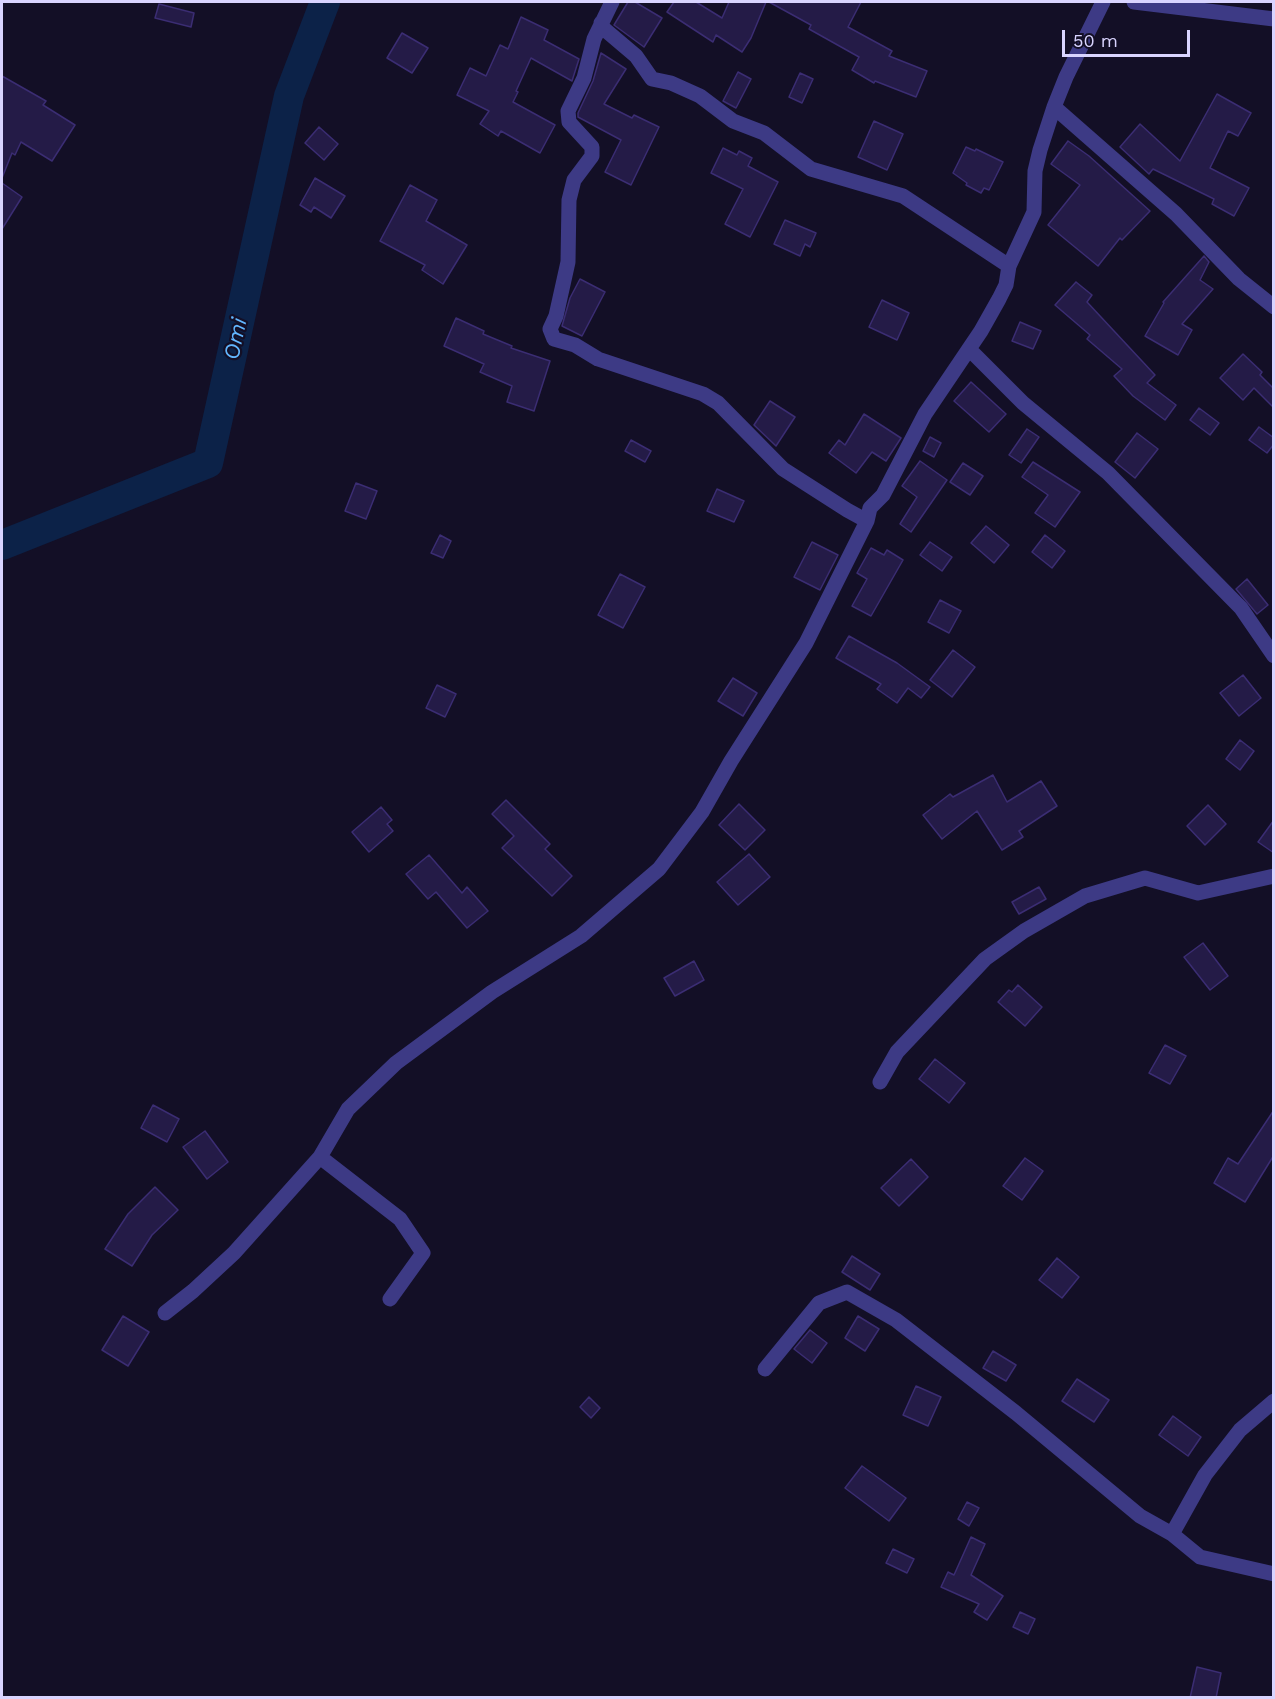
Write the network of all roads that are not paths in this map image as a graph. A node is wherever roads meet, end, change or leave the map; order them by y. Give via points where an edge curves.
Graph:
1 (612, 2) edge
2 (1102, 2) edge
3 (1134, 2) edge
4 (1274, 19) edge
5 (601, 23) junction
6 (1054, 107) junction
7 (1009, 266) junction
8 (1274, 307) edge
9 (969, 349) junction
10 (867, 521) junction
11 (1274, 656) edge
12 (1274, 876) edge
13 (880, 1082) dead end
14 (320, 1158) junction
15 (390, 1299) dead end
16 (165, 1313) dead end
17 (765, 1369) dead end
18 (1274, 1401) edge
19 (1172, 1534) junction
20 (1274, 1574) edge

1 - 5 street
2 - 6 street
3 - 4 street
5 - 7 street via 636,56 652,78 700,96 733,121 764,133 811,170 903,196
5 - 10 street via 584,78 568,111 569,122 592,147 592,156 574,180 569,200 568,262 550,329 554,339 703,394 718,403 783,469
6 - 7 street via 1035,171 1034,212
6 - 8 street
7 - 9 street via 1006,285
9 - 10 street via 925,414 883,495 870,508
9 - 11 street via 1023,403 1108,473 1241,608
10 - 14 street via 806,644 702,812 659,869 581,936 492,992 396,1063 348,1109
12 - 13 street via 1198,893 1145,878 1084,896 985,959 897,1052
14 - 15 street via 400,1219 423,1252
14 - 16 street via 234,1253
17 - 19 street via 819,1303 847,1292 896,1320 1140,1516
18 - 19 street via 1240,1430 1205,1475
19 - 20 street via 1200,1557

